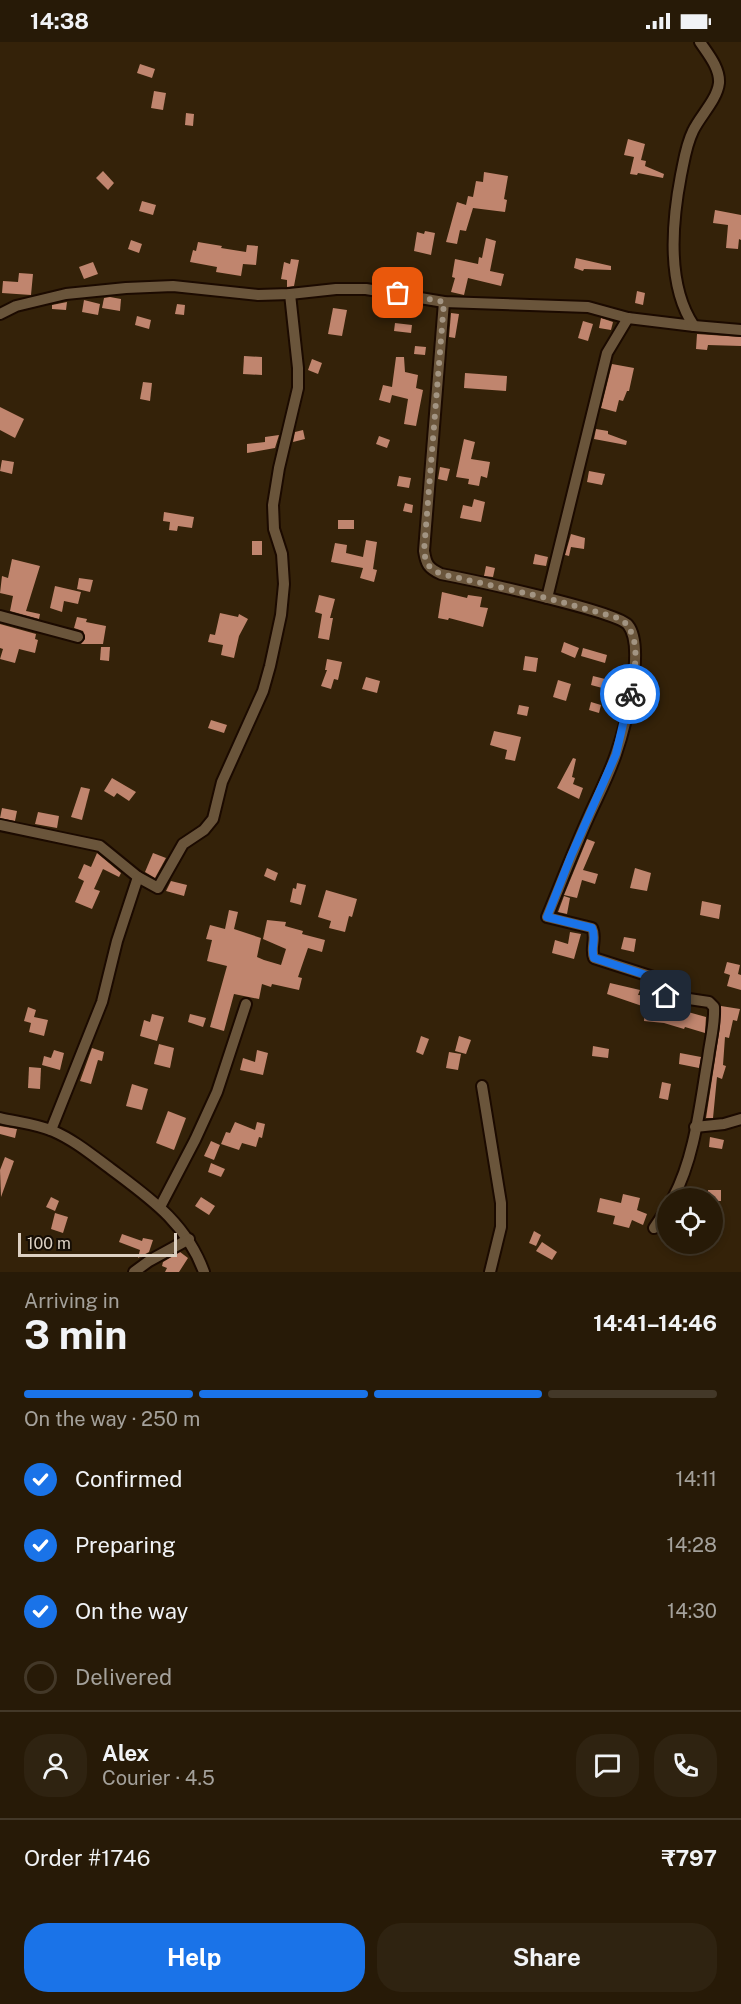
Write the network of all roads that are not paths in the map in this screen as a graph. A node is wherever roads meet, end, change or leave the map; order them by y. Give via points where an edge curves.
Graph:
1 (700, 42) edge
2 (290, 294) junction
3 (444, 302) junction
4 (0, 314) edge
5 (628, 318) junction
6 (694, 326) junction
7 (741, 330) edge
8 (547, 598) junction
9 (0, 616) edge
10 (78, 637) dead end
11 (0, 825) edge
12 (138, 877) junction
13 (246, 1004) dead end
14 (482, 1086) dead end
15 (0, 1118) edge
16 (741, 1119) edge
17 (695, 1127) junction
18 (51, 1130) junction
19 (678, 1188) edge
20 (160, 1207) junction
21 (657, 1224) edge
22 (654, 1228) dead end
23 (189, 1239) junction
24 (134, 1272) edge
25 (204, 1272) edge
26 (490, 1272) edge

1 - 6 street via 716,67 719,80 692,132 674,219 679,287
2 - 3 street via 366,289
2 - 4 street via 258,295 173,286 126,288 66,294 16,306
2 - 12 street via 298,388 273,505 284,585 270,666 263,692 222,782 213,819 183,844 158,888
3 - 5 street via 588,307
3 - 8 street via 426,563 441,574
5 - 6 street
5 - 8 street via 607,354
6 - 7 street
8 - 17 street via 618,618 628,625 636,658 616,754 547,917 592,928 594,958 652,977 662,995 712,1003 714,1014
9 - 10 street
11 - 12 street via 100,846
12 - 18 street via 102,1002
13 - 20 street via 217,1092
14 - 26 street via 501,1203 501,1227
15 - 18 street
16 - 17 street
17 - 19 street
18 - 20 street via 80,1146
20 - 23 street
21 - 22 street
23 - 24 street
23 - 25 street

